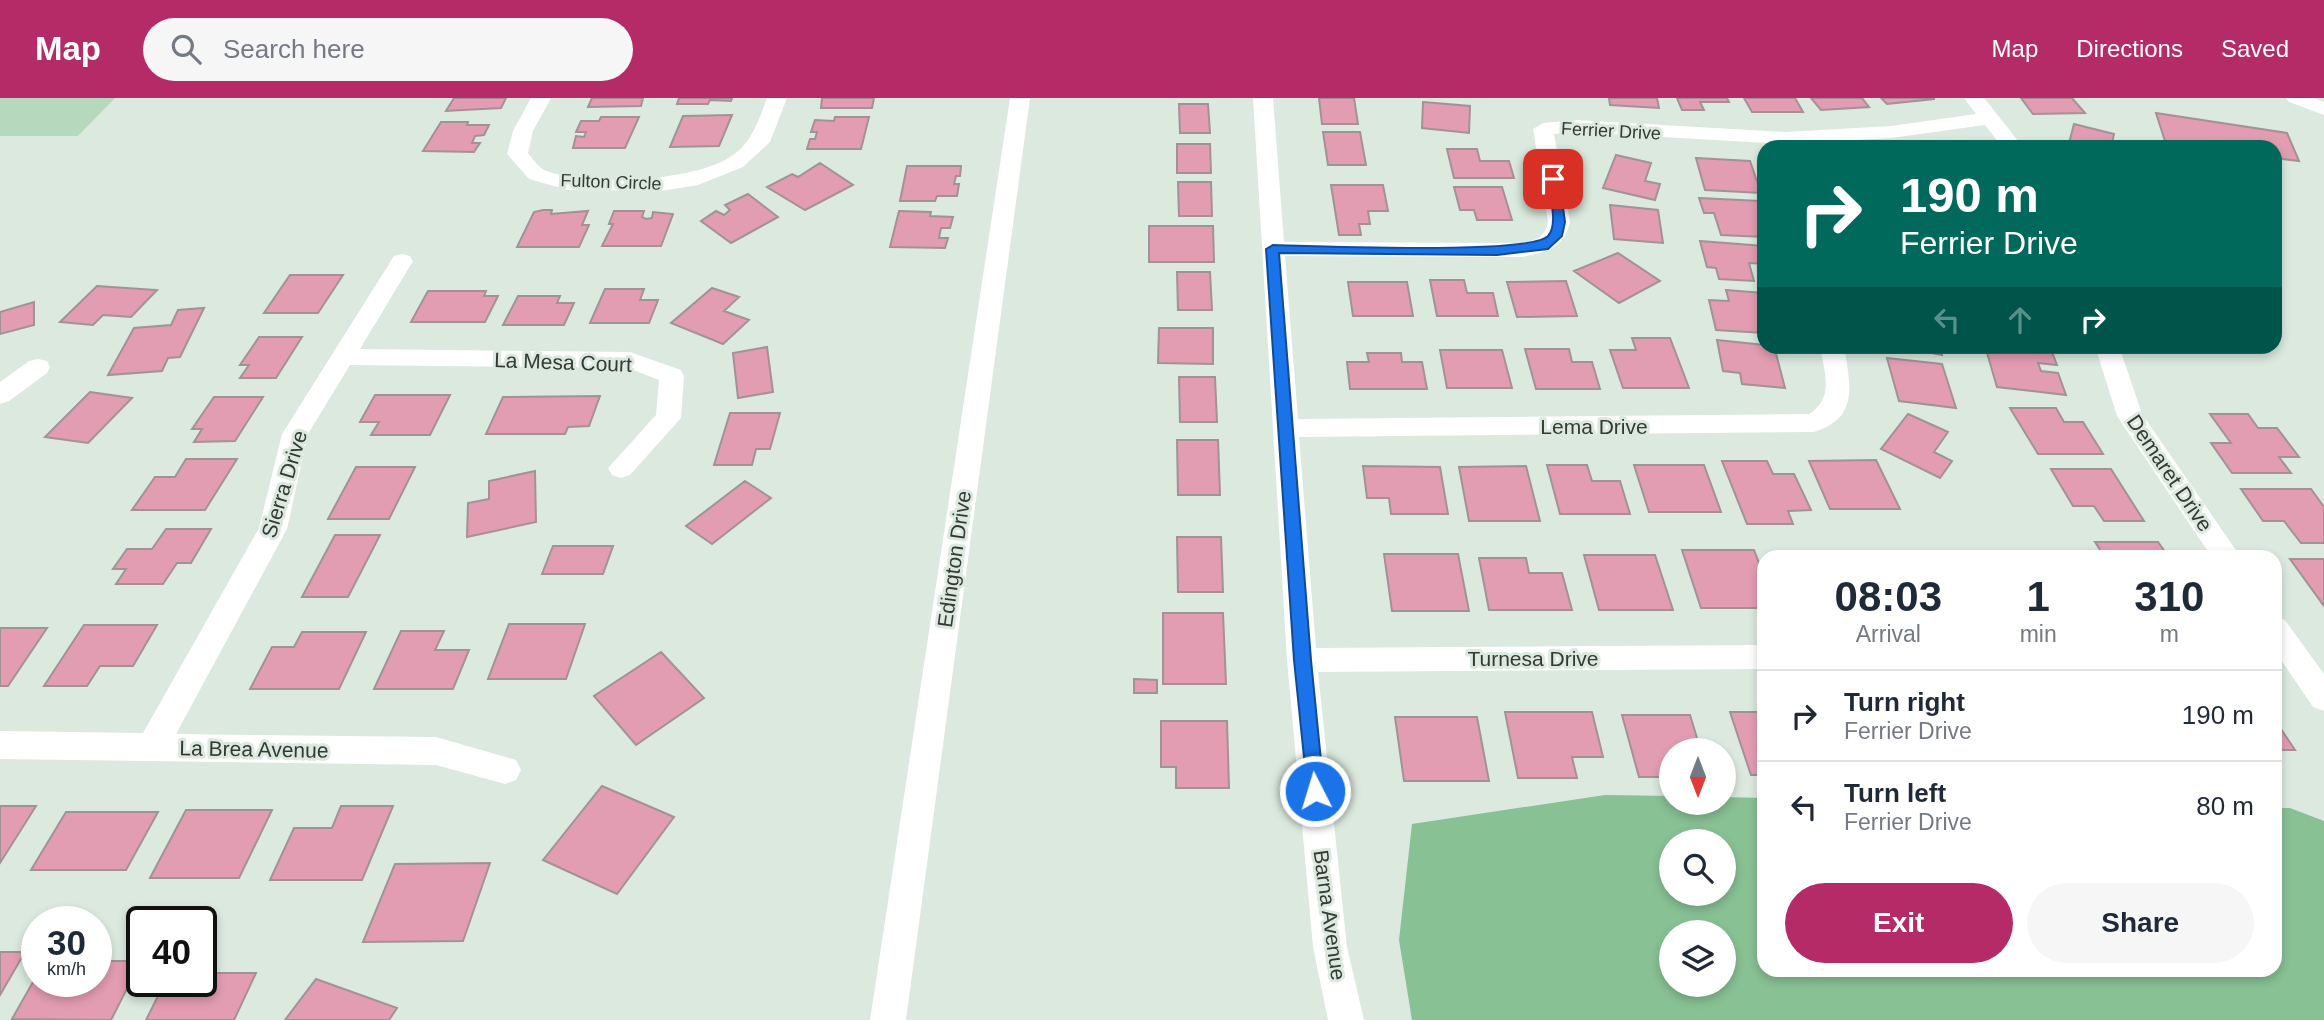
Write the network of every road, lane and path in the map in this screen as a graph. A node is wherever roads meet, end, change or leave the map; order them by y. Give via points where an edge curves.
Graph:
1 (541, 98) edge
2 (777, 98) edge
3 (1020, 98) edge
4 (1263, 98) edge
5 (1974, 98) edge
6 (2296, 98) edge
7 (2324, 109) edge
8 (1990, 118) junction
9 (1761, 140) edge
10 (1809, 140) edge
11 (2007, 140) edge
12 (1273, 249) junction
13 (402, 261) dead end
14 (1833, 354) edge
15 (2110, 354) edge
16 (341, 357) junction
17 (38, 367) dead end
18 (0, 395) edge
19 (1285, 428) junction
20 (621, 468) dead end
21 (2222, 550) edge
22 (2284, 654) edge
23 (1757, 657) edge
24 (1302, 660) junction
25 (2324, 698) edge
26 (0, 746) edge
27 (152, 747) junction
28 (505, 770) dead end
29 (888, 1020) edge
30 (1346, 1020) edge

1 - 2 street, Fulton Circle via 523,131 517,154 536,176 568,184 660,185 698,179 736,163 763,138
3 - 29 street, Edington Drive
4 - 12 street, Barna Avenue
5 - 8 street
6 - 7 street
8 - 10 street, Ferrier Drive
8 - 11 street
9 - 12 street, Ferrier Drive via 1576,126 1543,129 1559,222 1556,236 1544,246 1497,251
12 - 19 street, Barna Avenue
13 - 16 street, Sierra Drive
14 - 19 street, Lema Drive via 1839,402 1832,413 1814,423
15 - 21 street, Demaret Drive via 2130,416
16 - 20 street, La Mesa Court via 630,360 672,376 668,418
16 - 27 street, Sierra Drive via 295,435 273,529
17 - 18 street
19 - 24 street, Barna Avenue
22 - 25 street
23 - 24 street, Turnesa Drive
24 - 30 street, Barna Avenue via 1330,947
26 - 27 street, La Brea Avenue
27 - 28 street, La Brea Avenue via 436,751

